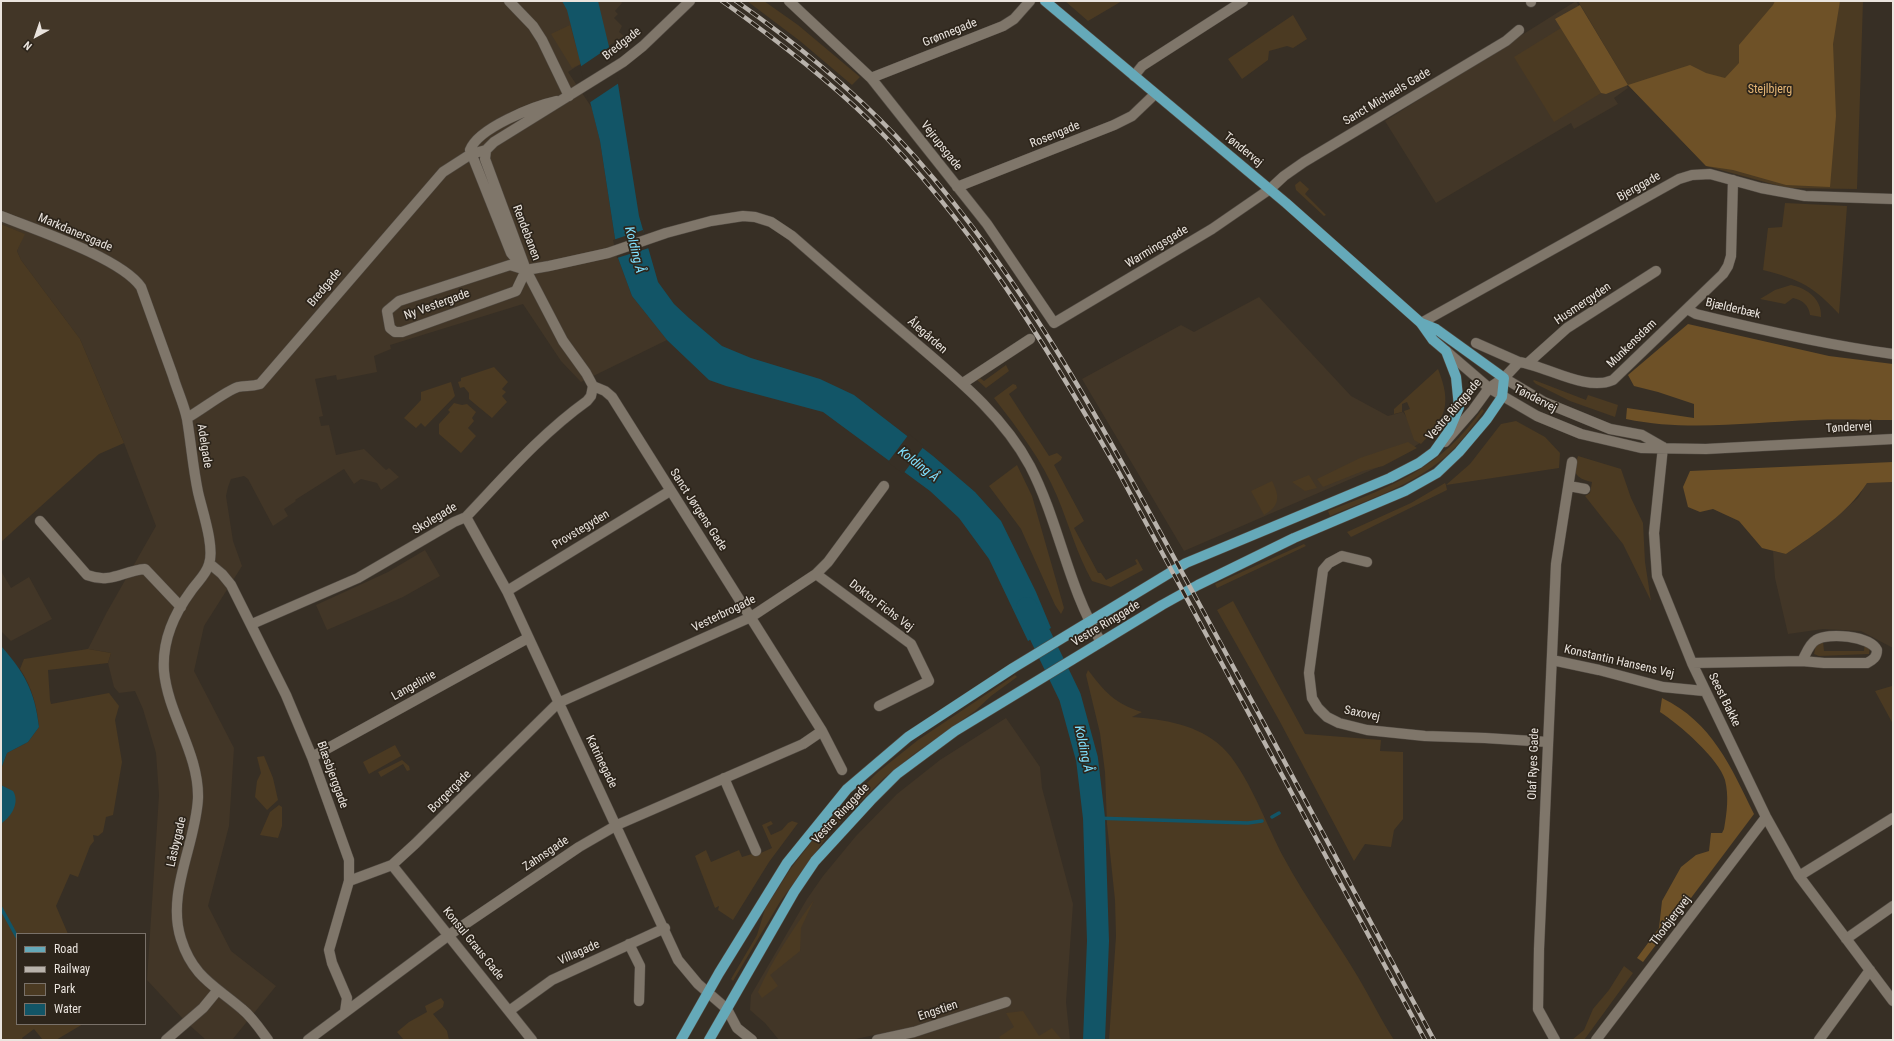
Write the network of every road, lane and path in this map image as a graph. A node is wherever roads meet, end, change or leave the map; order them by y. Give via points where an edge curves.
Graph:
1 (508, 1) edge
2 (690, 1) edge
3 (789, 1) edge
4 (1030, 1) edge
5 (1045, 1) edge
6 (1243, 1) edge
7 (1519, 30) dead end
8 (1134, 76) junction
9 (871, 78) junction
10 (1155, 94) junction
11 (566, 98) junction
12 (486, 150) junction
13 (471, 154) junction
14 (1733, 180) junction
15 (957, 187) junction
16 (1270, 189) junction
17 (1893, 199) edge
18 (1, 216) edge
19 (526, 270) junction
20 (1656, 271) dead end
21 (135, 279) joint
22 (1688, 309) junction
23 (1054, 323) joint
24 (1421, 323) junction
25 (1030, 339) dead end
26 (1476, 343) dead end
27 (1446, 351) junction
28 (1893, 354) edge
29 (1523, 363) junction
30 (1504, 378) junction
31 (963, 383) junction
32 (593, 386) junction
33 (1489, 388) junction
34 (1502, 397) junction
35 (187, 418) junction
36 (1893, 439) edge
37 (1663, 447) junction
38 (1434, 452) junction
39 (1572, 462) dead end
40 (884, 486) dead end
41 (1569, 486) junction
42 (1585, 489) dead end
43 (670, 491) junction
44 (466, 517) junction
45 (40, 521) dead end
46 (1367, 562) dead end
47 (210, 564) junction
48 (816, 574) junction
49 (506, 590) junction
50 (181, 607) junction
51 (751, 617) junction
52 (1088, 622) junction
53 (252, 624) junction
54 (528, 638) junction
55 (1101, 642) junction
56 (1552, 660) junction
57 (1802, 660) junction
58 (1692, 663) junction
59 (1704, 691) junction
60 (558, 703) junction
61 (879, 706) dead end
62 (822, 731) junction
63 (1548, 742) junction
64 (312, 757) junction
65 (842, 770) dead end
66 (724, 778) junction
67 (1766, 817) junction
68 (1893, 818) edge
69 (617, 825) junction
70 (756, 851) dead end
71 (392, 865) junction
72 (1799, 876) junction
73 (348, 881) junction
74 (1893, 906) edge
75 (665, 928) junction
76 (449, 935) junction
77 (1846, 939) junction
78 (629, 944) junction
79 (1870, 970) junction
80 (217, 991) junction
81 (708, 992) junction
82 (639, 1000) dead end
83 (1893, 1001) edge
84 (1006, 1002) dead end
85 (727, 1009) junction
86 (509, 1011) junction
87 (345, 1012) junction
88 (166, 1040) edge
89 (268, 1040) edge
90 (308, 1040) edge
91 (532, 1040) edge
92 (681, 1040) edge
93 (709, 1040) edge
94 (752, 1040) edge
95 (877, 1040) edge
96 (1555, 1040) edge
97 (1596, 1040) edge
98 (1819, 1040) edge

1 - 11 street via 533,26 542,40
2 - 11 street, Bredgade via 643,46
3 - 9 street, Vejrupsgade
4 - 9 street, Grønnegade via 1014,19 1003,26
5 - 8 main road, Tøndervej
6 - 8 street via 1142,66
7 - 16 street, Sanct Michaels Gade via 1506,41 1304,162
8 - 10 main road, Tøndervej
9 - 15 street, Vejrupsgade
10 - 15 street, Rosengade via 1132,116 1114,125
10 - 16 main road, Tøndervej
11 - 12 street, Bredgade via 494,142
11 - 13 street, Bredgade via 528,109 486,132 473,143
12 - 13 street, Bredgade
12 - 19 street, Rendebanen via 485,159
13 - 19 street, Rendebanen via 511,253
13 - 35 street, Bredgade via 443,172 260,384 251,387 239,386
14 - 17 street, Bjerggade via 1805,196
14 - 22 street, Bjælderbæk via 1728,266
14 - 24 street, Bjerggade via 1710,174 1679,179
15 - 23 street, Vejrupsgade via 987,224
16 - 23 street, Warmingsgade via 1155,264
16 - 24 main road, Tøndervej
18 - 21 street, Markdanersgade via 105,259
19 - 19 street, Ny Vestergade via 510,264 399,301 387,311 390,328 395,332 402,332 516,291
19 - 31 street, Ålegården via 614,251 666,233 730,218 756,217 771,222 792,236
19 - 32 street via 563,342
20 - 29 street, Husmergyden via 1567,328
21 - 35 street, Adelgade via 141,287 159,335
22 - 28 street, Bjælderbæk via 1696,314 1757,329
22 - 29 street, Munkensdam via 1613,380 1605,384 1591,384
24 - 27 main road, Tøndervej via 1433,340
24 - 30 main road, Tøndervej via 1436,330
25 - 31 street
26 - 29 street, Munkensdam
27 - 33 street, Tøndervej
27 - 38 main road, Vestre Ringgade via 1456,377 1459,407 1449,431
29 - 30 street
30 - 33 street, Vestre Ringgade
30 - 34 main road, Vestre Ringgade
30 - 37 street, Tøndervej via 1544,402 1610,429 1642,435
31 - 52 street, Ålegården via 990,411 1029,465 1048,503
32 - 43 street, Sanct Jørgens Gade via 612,397
32 - 44 street, Skolegade via 587,401 537,442
33 - 34 street, Tøndervej
33 - 38 street, Vestre Ringgade via 1473,410
34 - 37 street, Tøndervej via 1537,416 1581,434 1641,448
34 - 55 main road, Vestre Ringgade via 1459,452 1437,473 1383,501 1294,538 1198,585
35 - 47 street, Adelgade via 198,490 207,528
36 - 37 street, Tøndervej via 1706,449
37 - 58 street, Seest Bakke via 1654,533 1657,576
38 - 52 main road, Vestre Ringgade via 1390,478 1186,564
39 - 41 street, Olaf Ryes Gade
40 - 48 street, Vesterbrogade via 828,562
41 - 42 street
41 - 56 street, Olaf Ryes Gade via 1556,564
43 - 49 street, Provstegyden
43 - 51 street, Sanct Jørgens Gade
44 - 49 street, Katrinegade
44 - 53 street, Skolegade via 358,578
45 - 50 street via 87,575 96,578 115,578 145,568
46 - 63 street, Saxovej via 1342,556 1329,563 1323,570 1309,673 1312,698 1326,717 1367,730 1425,736
47 - 50 street, Låsbygade
47 - 53 street, Blæsbjerggade via 231,585
48 - 51 street, Vesterbrogade
48 - 61 street, Doktor Fichs Vej via 911,644 929,681
49 - 54 street, Katrinegade
50 - 80 street, Låsbygade via 167,641 164,671 169,700 192,760 198,795 197,814 181,882 177,924 190,959 203,979
51 - 60 street, Vesterbrogade
51 - 62 street, Sanct Jørgens Gade
52 - 55 street, Ålegården
52 - 81 main road, Vestre Ringgade via 908,737 848,789 787,863
53 - 64 street, Blæsbjerggade
54 - 60 street, Katrinegade
54 - 64 street, Langelinie
55 - 85 main road, Vestre Ringgade via 934,746 897,774 870,800 811,868 794,892
56 - 59 street, Konstantin Hansens Vej via 1663,687
56 - 63 street, Olaf Ryes Gade
57 - 57 street via 1867,663 1877,654 1876,647 1864,640 1844,636 1823,637 1815,640
57 - 58 street
58 - 59 street, Seest Bakke
59 - 67 street, Seest Bakke
60 - 69 street, Katrinegade
60 - 71 street, Borgergade
62 - 65 street, Sanct Jørgens Gade
62 - 66 street, Zahnsgade via 803,744
63 - 96 street, Olaf Ryes Gade via 1538,1009
64 - 73 street, Blæsbjerggade via 349,860
66 - 69 street, Zahnsgade
66 - 70 street
67 - 72 street, Seest Bakke
67 - 97 street, Thorbjergvej
68 - 72 street
69 - 75 street, Katrinegade
69 - 76 street, Zahnsgade via 579,847
71 - 73 street, Borgergade
71 - 76 street, Konsul Graus Gade
72 - 77 street, Seest Bakke
73 - 87 street, Blæsbjerggade via 329,950 332,964 347,998
74 - 77 street
75 - 78 street, Villagade
75 - 81 street, Katrinegade via 681,964
76 - 86 street, Konsul Graus Gade
76 - 87 street, Zahnsgade
77 - 79 street, Seest Bakke
78 - 82 street via 640,966
78 - 86 street, Villagade via 552,980
79 - 83 street, Seest Bakke
79 - 98 street
80 - 88 street
80 - 89 street, Låsbygade via 251,1018
81 - 85 street, Katrinegade
81 - 92 main road, Vestre Ringgade
84 - 95 street, Engstien via 914,1032
85 - 93 main road, Vestre Ringgade
85 - 94 street via 737,1028
86 - 91 street, Konsul Graus Gade
87 - 90 street, Zahnsgade

